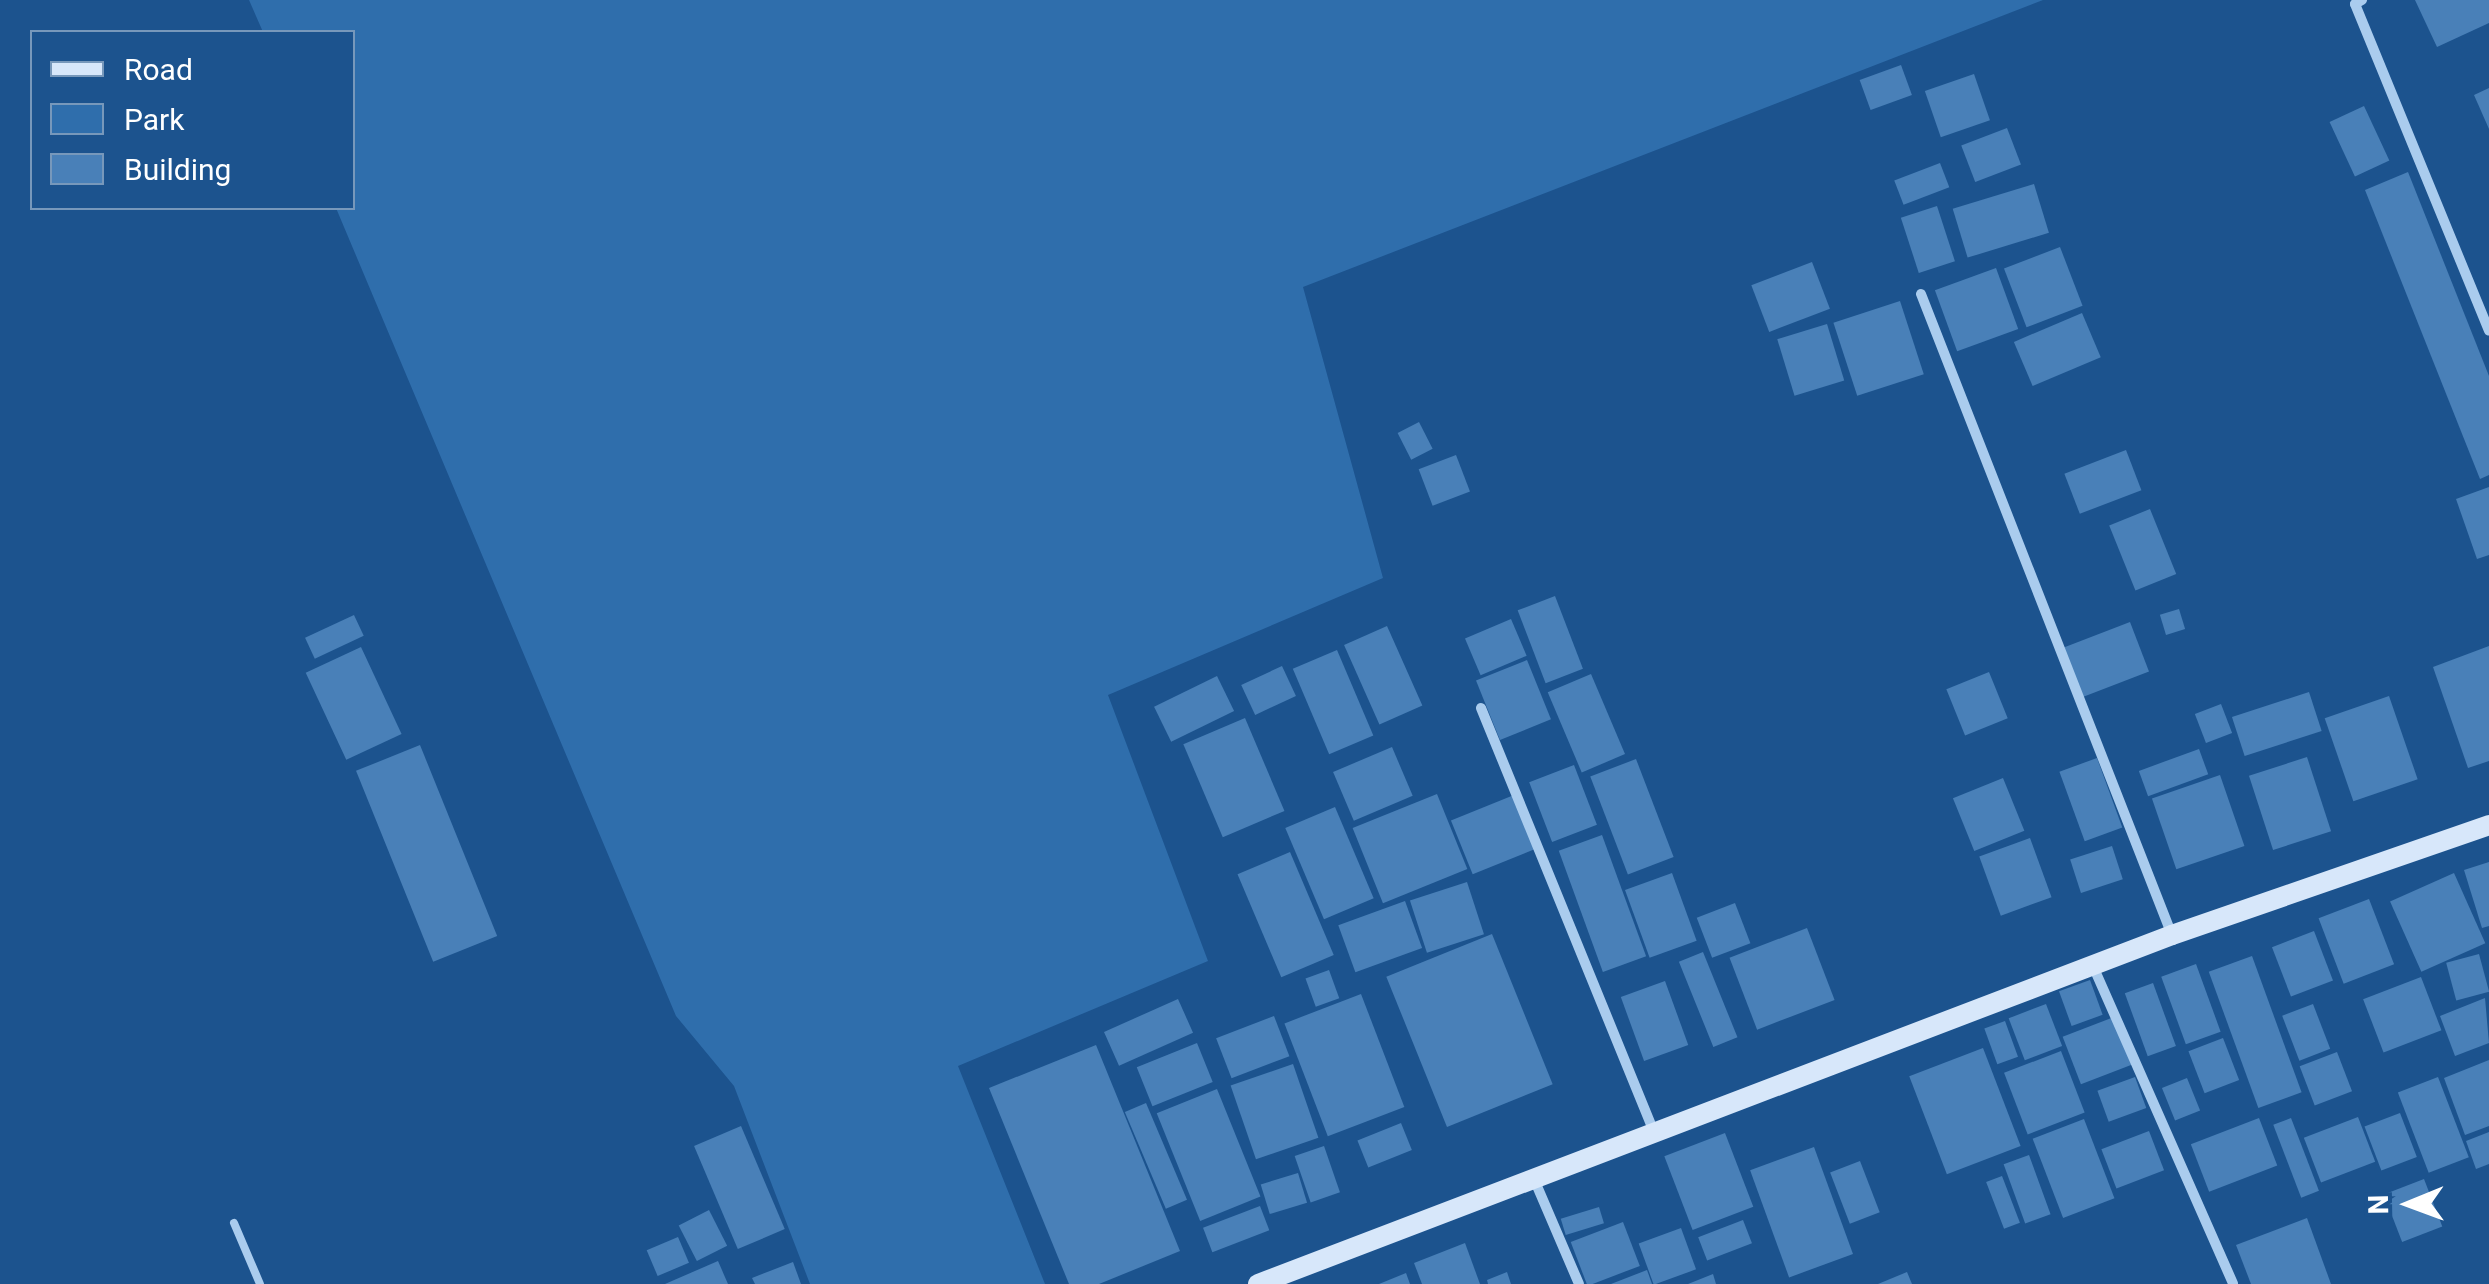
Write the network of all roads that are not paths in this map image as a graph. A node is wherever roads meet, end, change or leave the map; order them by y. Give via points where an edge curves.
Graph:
1 (2362, 0) edge
2 (1921, 294) dead end
3 (2489, 330) edge
4 (1481, 708) dead end
5 (2489, 825) edge
6 (2172, 935) junction
7 (2093, 966) junction
8 (1654, 1132) junction
9 (1534, 1177) junction
10 (234, 1224) dead end
11 (260, 1284) edge
12 (1258, 1284) edge
13 (1579, 1284) edge
14 (2233, 1284) edge

1 - 3 street via 2355,4
2 - 6 street
4 - 8 street
5 - 6 street
6 - 7 street
7 - 8 street
7 - 14 street
8 - 9 street
9 - 12 street
9 - 13 street
10 - 11 lane

